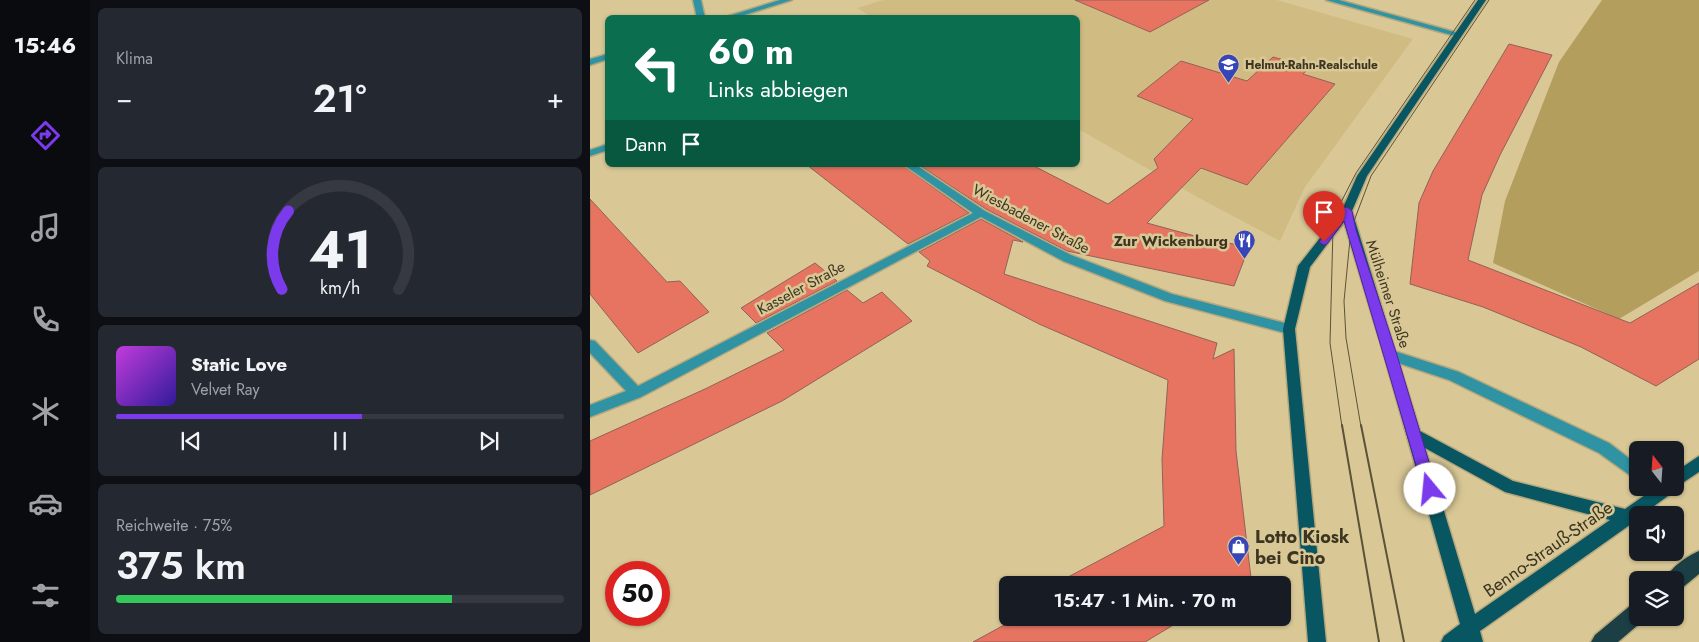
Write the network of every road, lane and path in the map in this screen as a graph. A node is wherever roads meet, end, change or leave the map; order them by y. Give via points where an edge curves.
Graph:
1 (697, 0) edge
2 (788, 0) edge
3 (1482, 0) edge
4 (1335, 1) edge
5 (700, 15) edge
6 (736, 15) edge
7 (1458, 34) junction
8 (605, 57) edge
9 (590, 62) edge
10 (605, 148) edge
11 (590, 153) edge
12 (911, 167) edge
13 (1347, 211) junction
14 (981, 213) junction
15 (1289, 329) junction
16 (590, 345) edge
17 (1391, 355) junction
18 (636, 393) junction
19 (590, 411) edge
20 (1413, 434) junction
21 (1699, 463) edge
22 (1629, 467) edge
23 (1684, 474) edge
24 (1653, 496) edge
25 (1628, 517) junction
26 (1699, 561) edge
27 (1684, 574) edge
28 (1629, 620) edge
29 (1472, 635) edge
30 (1317, 642) edge
31 (1450, 642) edge
32 (1602, 642) edge

1 - 5 street
2 - 6 street
3 - 7 main road
4 - 7 street
7 - 13 main road via 1362,176
8 - 9 street
10 - 11 street
12 - 14 street, Wiesbadener Straße
13 - 15 main road via 1304,266
13 - 17 main road, Mülheimer Straße via 1350,230
14 - 15 street, Wiesbadener Straße via 1067,258 1170,298
14 - 18 street, Kasseler Straße
15 - 30 main road
16 - 18 street
17 - 20 main road, Mülheimer Straße
17 - 22 street via 1472,384 1604,448
18 - 19 street, Kasseler Straße
20 - 25 main road via 1510,487
20 - 29 main road, Mülheimer Straße
21 - 23 main road
24 - 25 main road, Benno-Strauß-Straße
25 - 29 main road, Benno-Strauß-Straße
26 - 27 highway
28 - 32 highway
29 - 31 main road, Benno-Strauß-Straße

